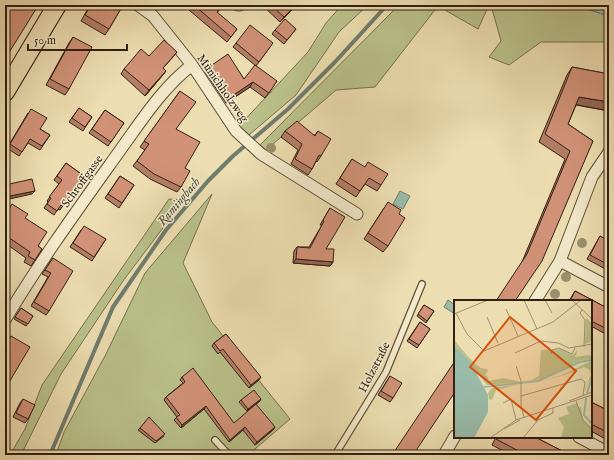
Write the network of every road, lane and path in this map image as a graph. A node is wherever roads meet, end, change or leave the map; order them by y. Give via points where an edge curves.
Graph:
1 (57, 5) edge
2 (138, 5) edge
3 (192, 66) junction
4 (5, 92) edge
5 (609, 152) edge
6 (357, 214) dead end
7 (560, 261) junction
8 (422, 284) dead end
9 (609, 287) edge
10 (536, 300) edge
11 (5, 320) edge
12 (454, 438) edge
13 (581, 438) edge
14 (215, 440) dead end
15 (609, 453) edge
16 (229, 455) edge
17 (335, 455) edge
18 (444, 455) edge

1 - 4 main road
2 - 3 street, Münichholzweg via 153,16
3 - 6 street, Münichholzweg via 236,131 260,154
3 - 11 street, Schroffgasse via 180,74 151,109 78,207
5 - 7 street via 592,177
7 - 9 street
7 - 10 street
8 - 17 lane, Holzstraße via 386,372
12 - 18 street
13 - 15 street
14 - 16 lane

